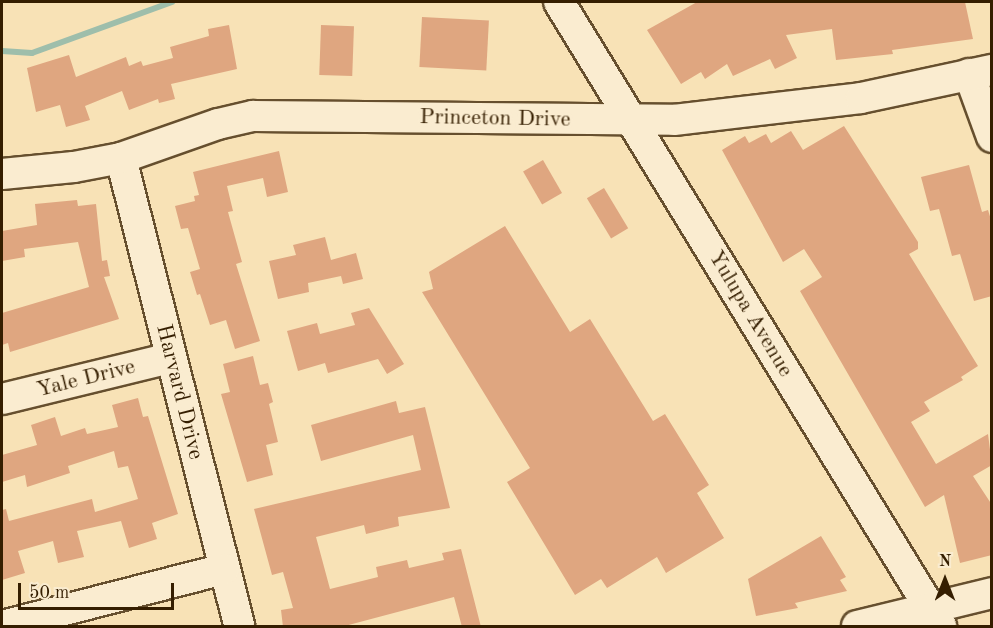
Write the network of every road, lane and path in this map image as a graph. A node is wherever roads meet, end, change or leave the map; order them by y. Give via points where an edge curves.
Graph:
1 (559, 2) edge
2 (980, 72) edge
3 (632, 121) junction
4 (992, 137) edge
5 (121, 158) junction
6 (2, 174) edge
7 (170, 358) junction
8 (2, 399) edge
9 (224, 569) junction
10 (992, 593) edge
11 (935, 617) edge
12 (2, 626) edge
13 (239, 627) edge
14 (857, 627) edge

1 - 3 street, Yulupa Avenue
2 - 3 street, Princeton Drive via 861,98 674,120
2 - 4 street
3 - 5 street, Princeton Drive via 253,116
3 - 11 street, Yulupa Avenue
5 - 6 street, Princeton Drive
5 - 7 street, Harvard Drive
7 - 8 street, Yale Drive
7 - 9 street, Harvard Drive
9 - 12 street
9 - 13 street, Harvard Drive
10 - 11 street
11 - 14 street

